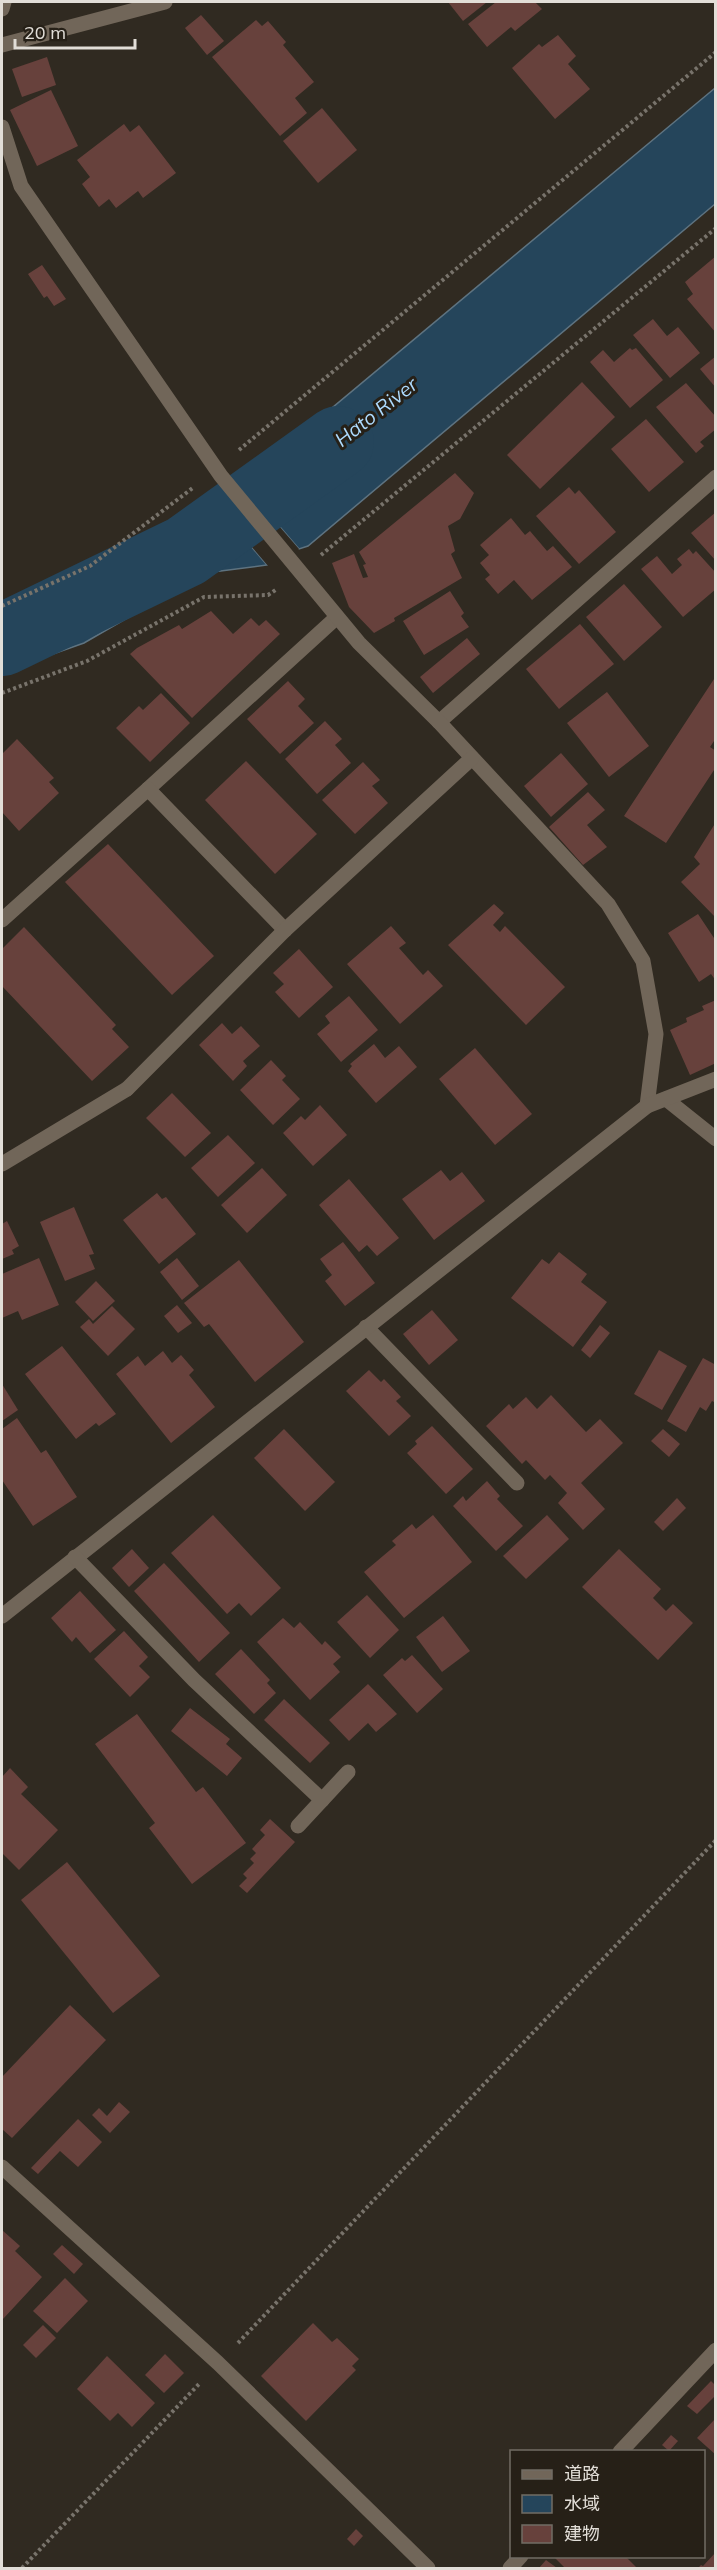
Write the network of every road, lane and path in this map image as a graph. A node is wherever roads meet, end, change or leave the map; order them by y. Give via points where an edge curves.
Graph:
1 (4, 2) edge
2 (165, 2) edge
3 (2, 9) edge
4 (2, 45) edge
5 (716, 52) edge
6 (2, 127) edge
7 (716, 228) edge
8 (218, 473) junction
9 (716, 477) edge
10 (296, 568) junction
11 (2, 606) edge
12 (337, 617) junction
13 (2, 693) edge
14 (439, 722) junction
15 (472, 758) junction
16 (148, 789) junction
17 (2, 920) edge
18 (285, 930) junction
19 (716, 1079) edge
20 (666, 1099) junction
21 (647, 1106) junction
22 (716, 1138) edge
23 (2, 1164) edge
24 (366, 1328) junction
25 (517, 1483) dead end
26 (75, 1557) junction
27 (2, 1616) edge
28 (348, 1772) dead end
29 (322, 1800) junction
30 (298, 1826) dead end
31 (716, 1840) edge
32 (2, 2166) edge
33 (716, 2350) edge
34 (218, 2363) junction
35 (621, 2450) edge
36 (22, 2568) edge
37 (428, 2568) edge

1 - 3 street
2 - 4 street
5 - 8 path
6 - 8 street via 21,186
7 - 10 path
8 - 10 street
8 - 11 path via 90,566
9 - 14 street
10 - 12 street
10 - 13 path via 268,595 204,597 87,661
12 - 14 street via 359,644
12 - 16 street
14 - 15 street
15 - 18 street
15 - 21 street via 608,904 643,961 656,1035
16 - 17 street
16 - 18 street
18 - 23 street via 127,1089
19 - 20 street
20 - 21 street
20 - 22 street
21 - 24 street
24 - 25 street
24 - 26 street
26 - 27 street
26 - 29 street via 194,1680
28 - 29 street
29 - 30 street
31 - 34 path
32 - 34 street
33 - 35 street
34 - 36 path
34 - 37 street

